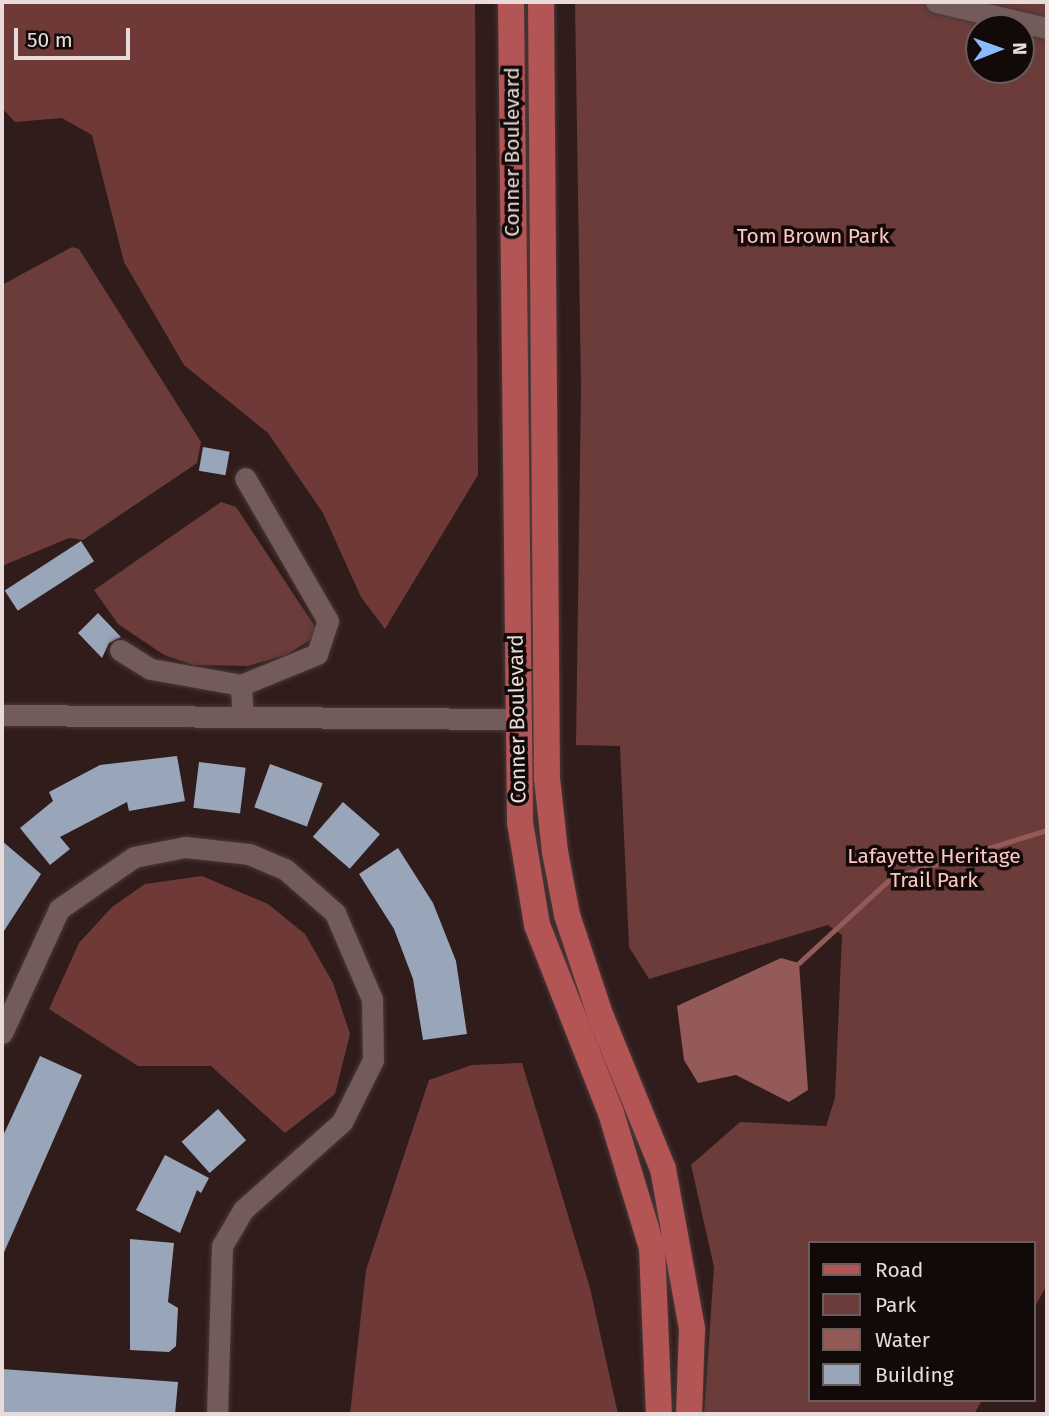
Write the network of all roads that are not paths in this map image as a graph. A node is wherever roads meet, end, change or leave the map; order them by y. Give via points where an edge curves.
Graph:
1 (511, 2) edge
2 (541, 2) edge
3 (939, 3) edge
4 (1047, 28) edge
5 (245, 478) dead end
6 (120, 650) dead end
7 (241, 685) junction
8 (2, 715) edge
9 (243, 717) junction
10 (547, 718) junction
11 (516, 719) junction
12 (2, 1033) edge
13 (216, 1414) edge
14 (659, 1414) edge
15 (689, 1414) edge

1 - 11 main road, Conner Boulevard
2 - 10 main road, Conner Boulevard
3 - 4 street via 1015,15
5 - 7 street via 328,621 317,654
6 - 7 street via 151,669
7 - 9 street
8 - 9 street
9 - 11 street
10 - 11 main road
10 - 15 main road, Conner Boulevard via 553,840 567,915 663,1170 683,1256 692,1329
11 - 14 main road, Conner Boulevard via 522,835 537,925 572,1027 611,1113 652,1248
12 - 13 street via 59,909 107,870 134,857 186,847 249,854 285,869 335,913 372,999 373,1060 342,1122 243,1210 222,1246

